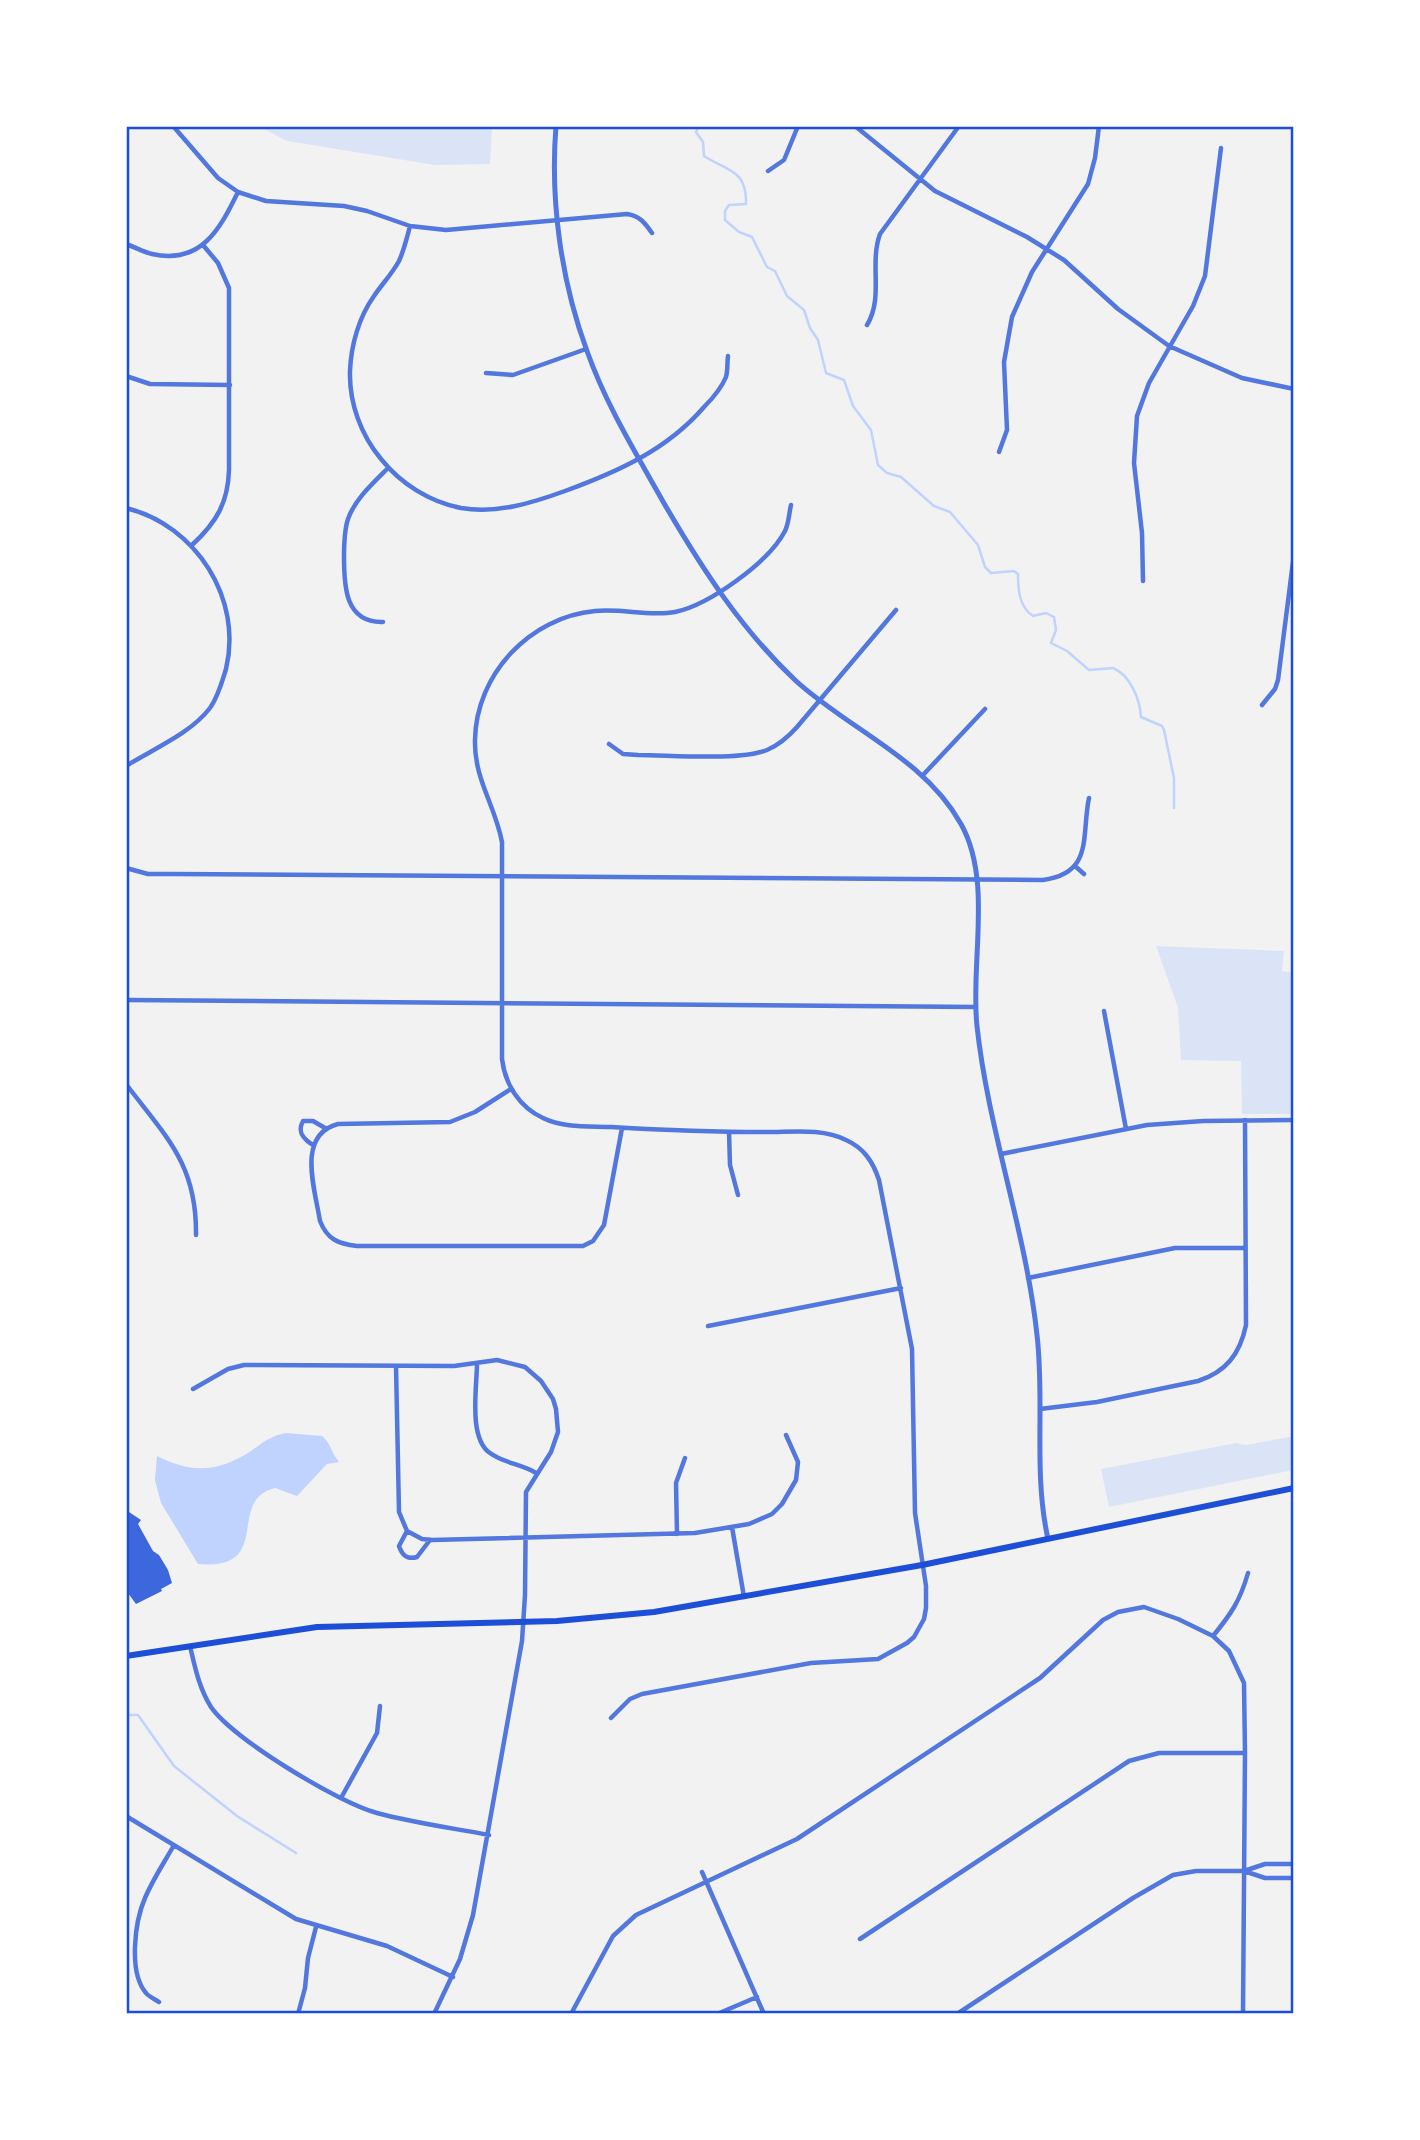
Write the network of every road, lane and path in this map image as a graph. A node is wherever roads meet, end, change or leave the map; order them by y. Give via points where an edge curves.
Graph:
1 (173, 126) edge
2 (556, 126) edge
3 (798, 126) edge
4 (855, 126) edge
5 (959, 126) edge
6 (1099, 126) edge
7 (1221, 148) dead end
8 (768, 171) dead end
9 (919, 180) junction
10 (238, 192) junction
11 (558, 220) junction
12 (410, 226) junction
13 (652, 233) dead end
14 (126, 244) edge
15 (203, 245) junction
16 (1047, 249) junction
17 (867, 325) dead end
18 (1169, 346) junction
19 (586, 349) junction
20 (728, 356) dead end
21 (486, 373) dead end
22 (126, 376) edge
23 (230, 385) junction
24 (1294, 389) edge
25 (999, 452) dead end
26 (639, 459) junction
27 (388, 468) junction
28 (790, 505) dead end
29 (126, 509) edge
30 (191, 545) junction
31 (1294, 554) edge
32 (1143, 581) dead end
33 (718, 592) junction
34 (896, 610) dead end
35 (383, 622) dead end
36 (819, 701) junction
37 (1262, 705) dead end
38 (985, 709) dead end
39 (609, 744) dead end
40 (126, 766) edge
41 (923, 775) junction
42 (1089, 798) dead end
43 (1075, 866) junction
44 (126, 869) edge
45 (1084, 874) dead end
46 (502, 876) junction
47 (976, 879) junction
48 (126, 1000) edge
49 (501, 1002) junction
50 (976, 1007) junction
51 (1104, 1012) dead end
52 (126, 1084) edge
53 (511, 1089) junction
54 (1245, 1120) junction
55 (1294, 1120) edge
56 (325, 1128) junction
57 (622, 1128) junction
58 (1126, 1129) junction
59 (729, 1132) junction
60 (313, 1145) junction
61 (1001, 1154) junction
62 (738, 1195) dead end
63 (196, 1235) dead end
64 (1245, 1248) junction
65 (1027, 1278) junction
66 (901, 1287) junction
67 (708, 1326) dead end
68 (477, 1363) junction
69 (397, 1366) junction
70 (193, 1389) dead end
71 (1040, 1409) junction
72 (786, 1435) dead end
73 (685, 1458) dead end
74 (536, 1473) junction
75 (1294, 1488) edge
76 (732, 1527) junction
77 (407, 1531) junction
78 (677, 1534) junction
79 (525, 1539) junction
80 (1048, 1539) junction
81 (430, 1540) junction
82 (922, 1565) junction
83 (1248, 1573) dead end
84 (744, 1597) junction
85 (524, 1622) junction
86 (1213, 1636) junction
87 (190, 1645) junction
88 (126, 1656) edge
89 (380, 1706) dead end
90 (611, 1718) dead end
91 (1245, 1753) junction
92 (341, 1798) junction
93 (126, 1816) edge
94 (489, 1835) junction
95 (174, 1845) junction
96 (1294, 1864) edge
97 (1244, 1871) junction
98 (702, 1872) dead end
99 (1294, 1878) edge
100 (705, 1883) junction
101 (316, 1927) junction
102 (126, 1938) edge
103 (135, 1939) junction
104 (860, 1939) dead end
105 (453, 1977) junction
106 (757, 1997) junction
107 (159, 2002) dead end
108 (298, 2014) edge
109 (435, 2014) edge
110 (571, 2014) edge
111 (717, 2014) edge
112 (764, 2014) edge
113 (957, 2014) edge
114 (1243, 2014) edge

1 - 10 street via 205,165
2 - 11 street
3 - 8 street via 784,160
4 - 9 street
5 - 9 street
6 - 16 street via 1088,184
7 - 18 street via 1205,275
9 - 16 street
9 - 17 street via 885,224 877,243 875,304
10 - 12 street via 266,201 344,206
10 - 15 street via 219,228
11 - 12 street via 446,230
11 - 13 street via 636,215
11 - 19 street via 571,298
12 - 27 street via 399,261 366,309 351,355 353,405 368,442
14 - 15 street via 169,256
15 - 23 street via 218,263 229,288
16 - 18 street
16 - 25 street via 1022,290 1008,334 1004,370 1007,430
18 - 24 street via 1242,378
18 - 32 street via 1142,401 1134,432
19 - 21 street via 513,375
19 - 26 street
20 - 26 street via 725,379 709,402 679,432
22 - 23 street via 150,384
23 - 30 street via 227,496 215,522
26 - 27 street via 558,494 500,509 462,508 431,498
26 - 33 street
27 - 35 street via 353,508 344,546 350,602 366,620
28 - 33 street via 779,539
29 - 30 street via 151,517
30 - 40 street via 215,578 226,611 229,645 223,678 203,716
31 - 37 street via 1278,680
33 - 36 street via 755,638
33 - 46 street via 673,612 571,615 540,630 502,661 479,707 475,741 478,772 499,828
34 - 36 street
36 - 39 street via 788,737 754,754 623,754
36 - 41 street
38 - 41 street
41 - 47 street via 939,790 962,826
42 - 43 street via 1084,843
43 - 45 street
43 - 47 street via 1054,878
44 - 46 street via 159,874
46 - 47 street
46 - 49 street
47 - 50 street
48 - 49 street
49 - 50 street
49 - 53 street via 502,1059
50 - 61 street
51 - 58 street
52 - 63 street via 187,1171
53 - 56 street via 450,1122
53 - 57 street via 529,1110 549,1121
54 - 55 street
54 - 58 street via 1171,1122
54 - 64 street
56 - 60 street
56 - 60 street via 303,1121 301,1134
57 - 59 street
57 - 60 street via 604,1225 593,1241 573,1247 357,1246 335,1241 320,1221
58 - 61 street
59 - 62 street via 730,1165
59 - 66 street via 820,1133 847,1140 867,1156 879,1180
61 - 65 street
64 - 65 street via 1175,1248
64 - 71 street via 1246,1325 1238,1350 1223,1370 1177,1386
65 - 71 street via 1037,1333
66 - 67 street
66 - 82 street via 914,1371 915,1513
68 - 69 street
68 - 74 street via 480,1442 491,1454
68 - 74 street via 497,1360 525,1367 553,1399 558,1420 555,1443
69 - 70 street via 244,1365
69 - 77 street via 398,1502
71 - 80 street via 1041,1507
72 - 76 street via 798,1468 790,1493 772,1514
73 - 78 street via 676,1483
74 - 79 street via 526,1492
75 - 80 main road
76 - 78 street
76 - 84 street
77 - 81 street
77 - 81 street via 400,1546 407,1557 417,1557
78 - 79 street
79 - 81 street
79 - 85 street
80 - 82 main road
82 - 84 main road
82 - 90 street via 927,1597 924,1619 914,1637 888,1655 811,1663 642,1694
83 - 86 street via 1241,1597
84 - 85 main road via 620,1617
85 - 87 main road via 317,1627
85 - 94 street
86 - 91 street via 1229,1651 1244,1683
86 - 100 street via 1144,1607 1118,1612 1102,1620 1040,1678 797,1839
87 - 88 main road
87 - 92 street via 201,1687 224,1722 239,1736
89 - 92 street via 377,1733
91 - 97 street
91 - 104 street via 1159,1753 1129,1761
92 - 94 street via 378,1813
93 - 95 street
94 - 105 street via 473,1915
95 - 101 street
95 - 103 street via 144,1901
96 - 97 street via 1265,1864
97 - 99 street via 1265,1878
97 - 113 street via 1173,1875
97 - 114 street
98 - 100 street
100 - 106 street
100 - 110 street via 624,1924 603,1951
101 - 105 street via 387,1946
101 - 108 street
102 - 103 street
103 - 107 street via 139,1982 147,1995
105 - 109 street
106 - 111 street
106 - 112 street

